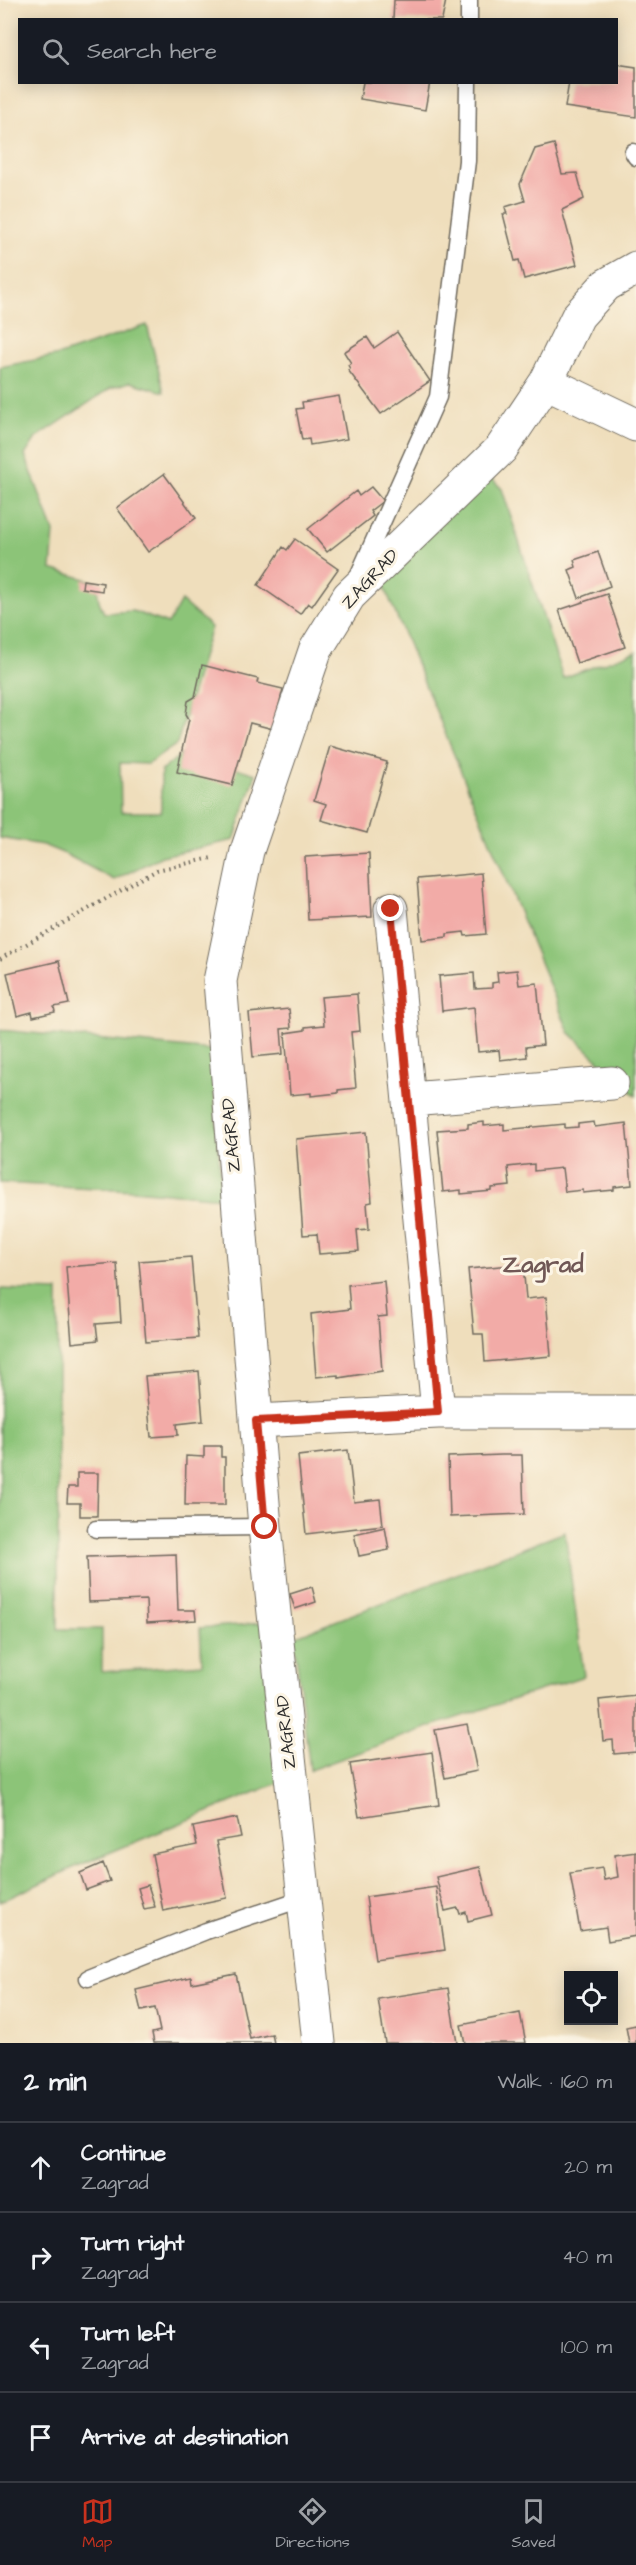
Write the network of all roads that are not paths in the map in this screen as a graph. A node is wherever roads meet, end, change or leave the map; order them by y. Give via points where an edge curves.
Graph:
1 (469, 0) edge
2 (469, 18) edge
3 (468, 84) edge
4 (636, 268) edge
5 (546, 382) junction
6 (636, 425) edge
7 (349, 596) junction
8 (391, 909) dead end
9 (612, 1083) dead end
10 (410, 1099) junction
11 (438, 1412) junction
12 (636, 1412) edge
13 (256, 1421) junction
14 (265, 1527) junction
15 (96, 1528) dead end
16 (304, 1898) junction
17 (88, 1978) dead end
18 (319, 2043) edge

1 - 2 lane
3 - 7 lane via 467,161 438,398
4 - 5 street, ZAGRAD via 606,285 578,316
5 - 6 street
5 - 7 street, ZAGRAD via 501,449
7 - 13 street, ZAGRAD via 315,651 247,850 220,981
8 - 10 street
9 - 10 street
10 - 11 street
11 - 12 street
11 - 13 street
13 - 14 street, ZAGRAD
14 - 15 lane
14 - 16 street, ZAGRAD
16 - 17 lane via 206,1931
16 - 18 street, ZAGRAD

